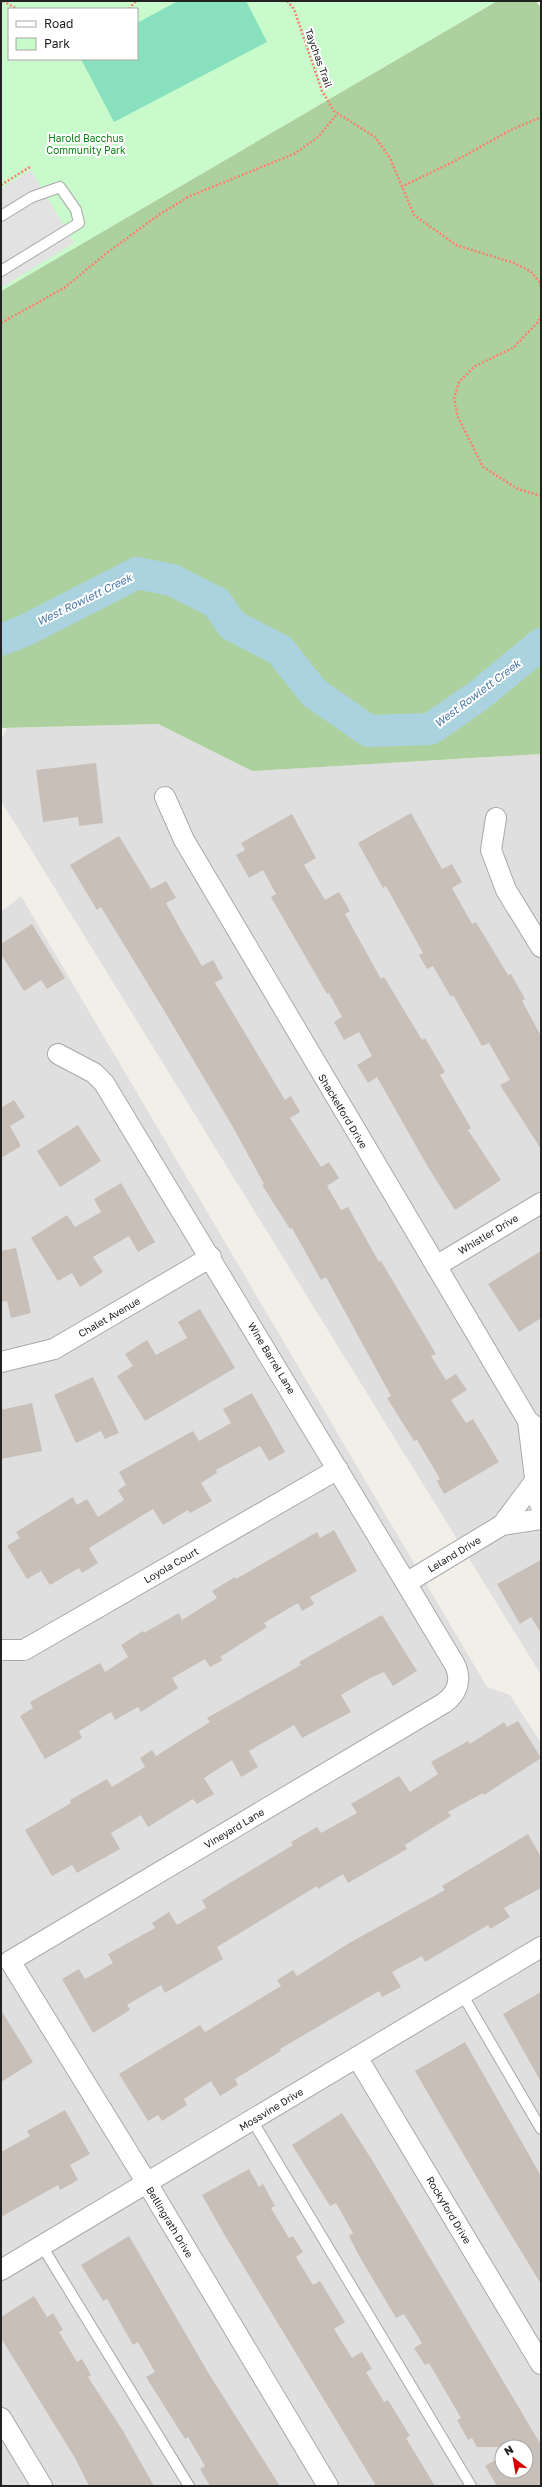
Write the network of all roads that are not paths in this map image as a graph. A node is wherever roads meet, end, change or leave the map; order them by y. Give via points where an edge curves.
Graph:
1 (1, 216) edge
2 (1, 271) edge
3 (165, 797) dead end
4 (496, 818) dead end
5 (541, 947) edge
6 (58, 1054) dead end
7 (541, 1203) edge
8 (211, 1257) junction
9 (436, 1266) junction
10 (1, 1362) edge
11 (535, 1426) edge
12 (338, 1469) junction
13 (537, 1475) edge
14 (541, 1506) edge
15 (541, 1519) edge
16 (502, 1524) junction
17 (406, 1583) junction
18 (1, 1650) edge
19 (458, 1683) joint
20 (541, 1947) edge
21 (5, 1959) edge
22 (462, 1994) junction
23 (357, 2057) junction
24 (252, 2120) junction
25 (541, 2129) edge
26 (147, 2183) junction
27 (42, 2246) junction
28 (1, 2270) edge
29 (541, 2364) edge
30 (1, 2418) edge
31 (42, 2486) edge
32 (189, 2486) edge
33 (328, 2486) edge
34 (471, 2486) edge

1 - 2 lane via 32,197 60,188 76,210 79,223
3 - 9 street, Shackelford Drive via 184,840
4 - 5 street via 491,850 506,890
6 - 8 street, Wine Barrel Lane via 94,1073 104,1083
7 - 9 street, Whistler Drive
8 - 10 street, Chalet Avenue via 54,1349
8 - 12 street, Wine Barrel Lane
9 - 11 street, Shackelford Drive
11 - 13 street, Shackelford Drive
12 - 17 street, Wine Barrel Lane
12 - 18 street, Loyola Court via 24,1650
13 - 14 street, Shackelford Drive via 535,1493
13 - 16 street, Leland Drive
15 - 16 street, Leland Drive
16 - 17 street, Leland Drive
17 - 19 street, Wine Barrel Lane via 455,1665
19 - 21 street, Vineyard Lane via 453,1695 444,1703
20 - 22 street, Mossvine Drive
21 - 26 street, Bellingrath Drive
22 - 23 street, Mossvine Drive
22 - 25 lane
23 - 24 street, Mossvine Drive
23 - 29 street, Rockyford Drive
24 - 26 street, Mossvine Drive
24 - 34 lane
26 - 27 street, Mossvine Drive
26 - 33 street, Bellingrath Drive
27 - 28 street, Mossvine Drive
27 - 32 lane
30 - 31 street

